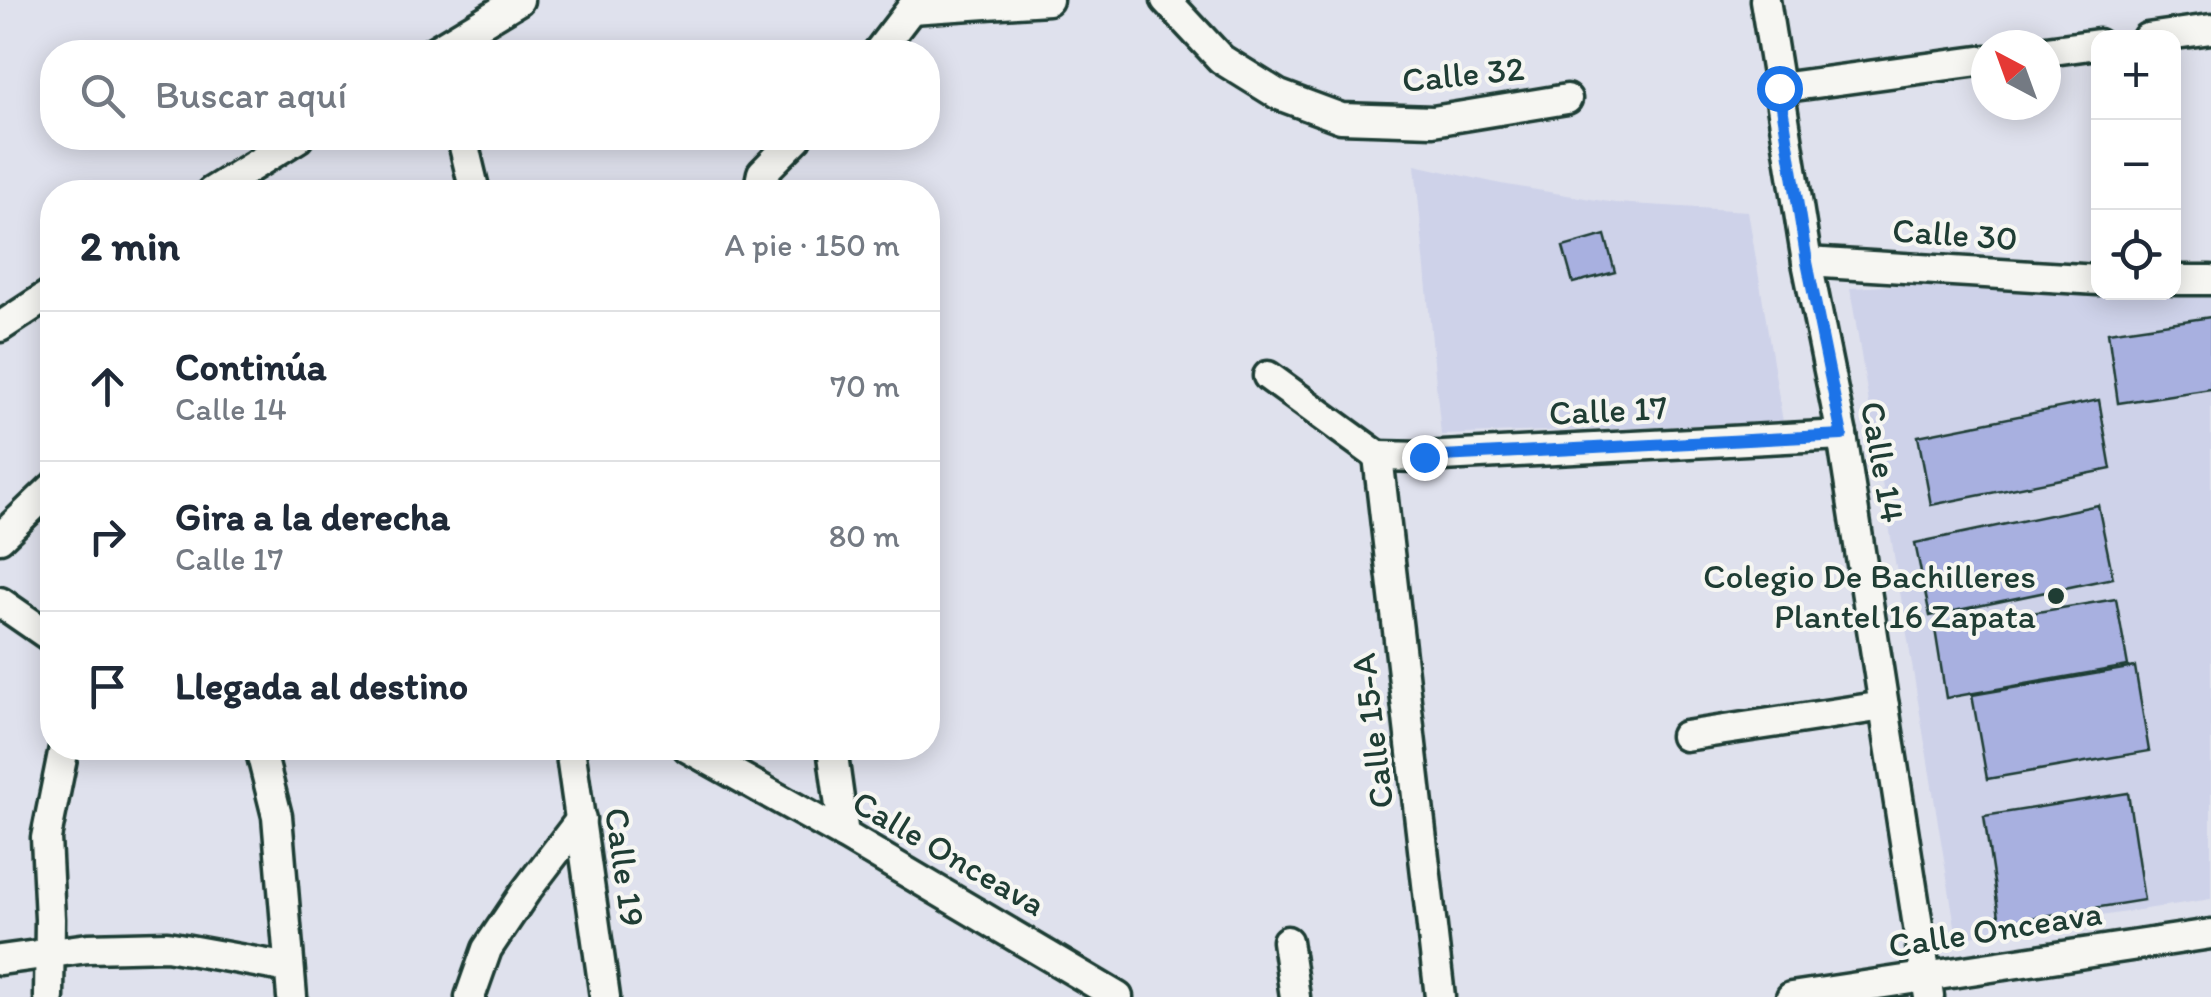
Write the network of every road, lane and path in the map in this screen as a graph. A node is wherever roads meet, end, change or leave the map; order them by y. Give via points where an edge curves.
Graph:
1 (519, 0) edge
2 (1048, 0) edge
3 (1166, 0) edge
4 (1765, 0) edge
5 (908, 5) edge
6 (2211, 29) edge
7 (2181, 33) edge
8 (456, 40) edge
9 (886, 40) edge
10 (2091, 45) edge
11 (2061, 49) edge
12 (1971, 62) edge
13 (1779, 88) junction
14 (1567, 99) dead end
15 (279, 150) edge
16 (465, 150) edge
17 (785, 150) edge
18 (230, 180) edge
19 (472, 180) edge
20 (761, 180) edge
21 (1807, 262) junction
22 (2091, 280) edge
23 (2181, 280) edge
24 (2211, 280) edge
25 (40, 302) edge
26 (0, 327) edge
27 (1268, 376) dead end
28 (1842, 435) junction
29 (1378, 456) junction
30 (40, 500) edge
31 (0, 538) edge
32 (0, 602) edge
33 (40, 630) edge
34 (1884, 706) junction
35 (1685, 736) dead end
36 (62, 760) edge
37 (263, 760) edge
38 (572, 760) edge
39 (710, 760) edge
40 (834, 760) edge
41 (581, 819) junction
42 (844, 835) junction
43 (2211, 934) edge
44 (1287, 941) dead end
45 (51, 954) junction
46 (0, 960) edge
47 (289, 968) junction
48 (1928, 988) edge
49 (49, 997) edge
50 (292, 997) edge
51 (470, 997) edge
52 (606, 997) edge
53 (1118, 997) edge
54 (1295, 997) edge
55 (1440, 997) edge
56 (1791, 997) edge

1 - 8 street
2 - 5 street
3 - 14 street, Calle 32 via 1222,59 1278,95 1342,118 1432,121
4 - 13 street, Calle 14
5 - 9 street
6 - 7 street
10 - 11 street
12 - 13 street
13 - 21 street, Calle 14
15 - 18 street
16 - 19 street
17 - 20 street
21 - 22 street, Calle 30
21 - 28 street, Calle 14
23 - 24 street
25 - 26 street
27 - 29 street
28 - 29 street, Calle 17
28 - 34 street, Calle 14
29 - 55 street, Calle 15-A
30 - 31 street
32 - 33 street
34 - 35 street
34 - 48 street, Calle 14
36 - 45 street via 46,838
37 - 47 street via 276,816
38 - 41 street, Calle 19
39 - 42 street, Calle Onceava
40 - 42 street
41 - 51 street via 487,950
41 - 52 street, Calle 19
42 - 53 street, Calle Onceava
43 - 48 street, Calle Onceava
44 - 54 street
45 - 46 street
45 - 47 street via 167,946
45 - 49 street
47 - 50 street
48 - 56 street, Calle Onceava

